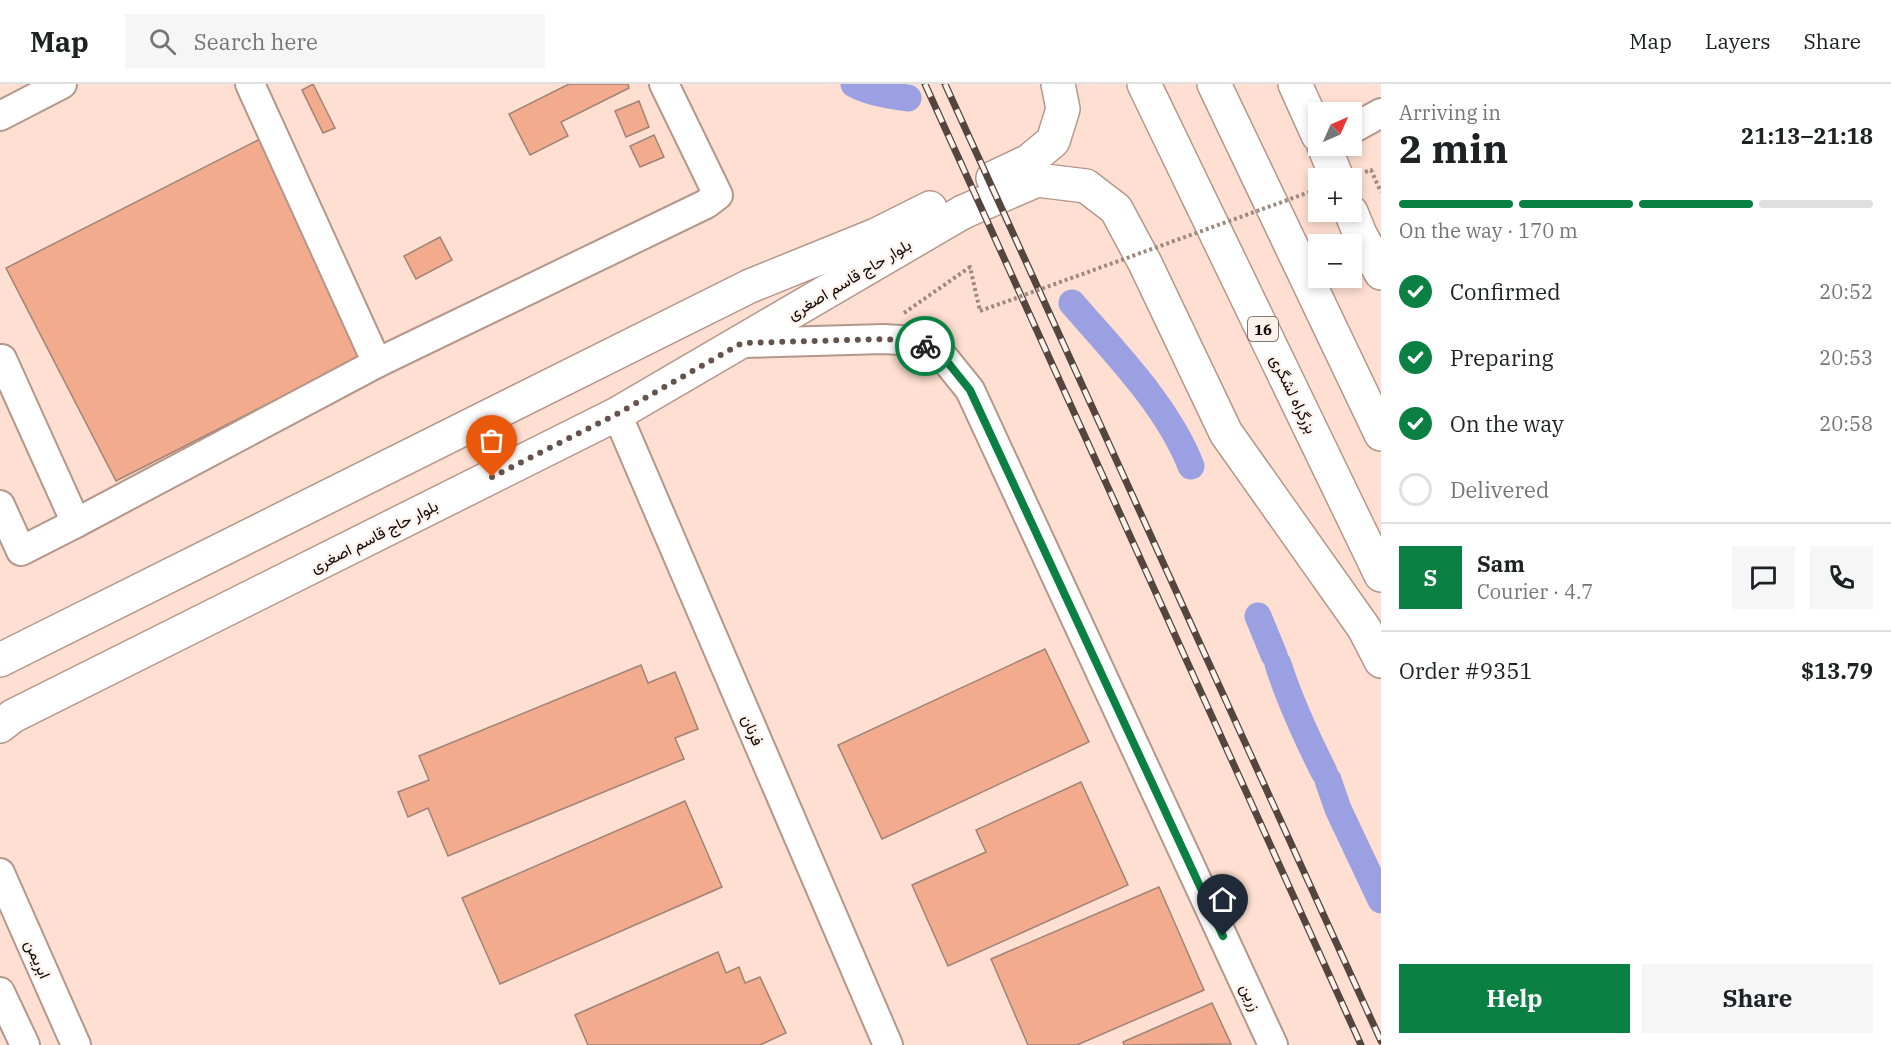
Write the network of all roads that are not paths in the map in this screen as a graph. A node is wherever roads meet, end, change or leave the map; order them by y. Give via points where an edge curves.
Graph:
1 (62, 84) edge
2 (250, 84) edge
3 (664, 84) edge
4 (1058, 84) edge
5 (1144, 84) edge
6 (1214, 84) edge
7 (1294, 84) edge
8 (1381, 113) edge
9 (1308, 114) edge
10 (0, 116) edge
11 (1362, 123) edge
12 (958, 204) junction
13 (1355, 222) edge
14 (1381, 273) edge
15 (638, 343) junction
16 (742, 343) junction
17 (0, 356) edge
18 (377, 363) junction
19 (657, 392) junction
20 (617, 414) junction
21 (1381, 434) edge
22 (0, 505) edge
23 (76, 523) junction
24 (1381, 574) edge
25 (0, 660) edge
26 (1381, 662) edge
27 (4, 719) edge
28 (0, 873) edge
29 (0, 992) edge
30 (25, 1045) edge
31 (76, 1045) edge
32 (888, 1045) edge
33 (1273, 1045) edge

1 - 10 street
2 - 18 street
3 - 18 street via 718,195
4 - 12 main road via 1063,109 1053,141 1029,161
5 - 24 main road, بزرگراه لشگری / 16
6 - 21 main road
7 - 9 main road
8 - 11 street
12 - 15 main road, بلوار حاج قاسم اصغری via 750,286
12 - 16 main road, بلوار حاج قاسم اصغری
12 - 26 main road via 1037,180 1086,186 1116,209 1226,433 1364,628
13 - 14 main road
15 - 19 main road
15 - 25 main road, بلوار حاج قاسم اصغری
16 - 19 main road, بلوار حاج قاسم اصغری
16 - 33 street, زرین via 916,341 945,359 970,390
17 - 23 street
18 - 23 street
19 - 20 main road, بلوار حاج قاسم اصغری
20 - 27 main road, بلوار حاج قاسم اصغری
20 - 32 street, فرنان
22 - 23 street via 21,551
28 - 31 street, ابریمن
29 - 30 street

